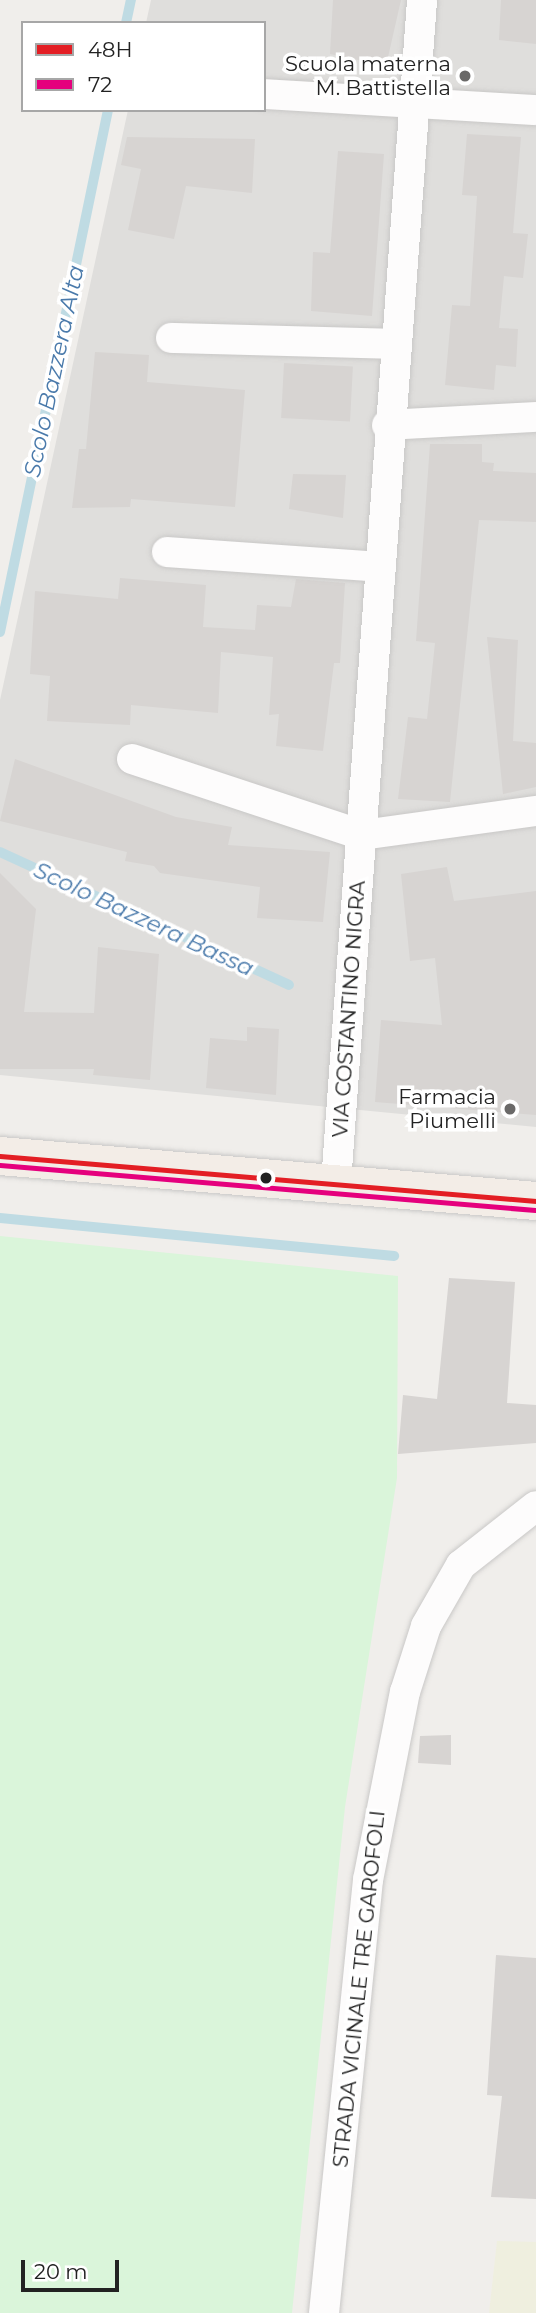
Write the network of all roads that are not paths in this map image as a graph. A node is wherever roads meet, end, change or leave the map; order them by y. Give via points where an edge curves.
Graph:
1 (422, 0) edge
2 (266, 94) edge
3 (414, 102) junction
4 (536, 110) edge
5 (171, 338) dead end
6 (393, 344) junction
7 (536, 417) edge
8 (387, 425) junction
9 (167, 552) dead end
10 (379, 567) junction
11 (131, 759) dead end
12 (536, 811) edge
13 (362, 835) junction
14 (0, 1156) edge
15 (336, 1183) junction
16 (536, 1200) edge
17 (536, 1506) edge
18 (324, 2313) edge

1 - 3 street, VIA COSTANTINO NIGRA
2 - 3 street
3 - 4 street
3 - 6 street, VIA COSTANTINO NIGRA
5 - 6 street
6 - 8 street, VIA COSTANTINO NIGRA
7 - 8 street
8 - 10 street, VIA COSTANTINO NIGRA
9 - 10 street
10 - 13 street, VIA COSTANTINO NIGRA
11 - 13 street
12 - 13 street
13 - 15 street, VIA COSTANTINO NIGRA
14 - 15 main road
15 - 16 main road
17 - 18 street, STRADA VICINALE TRE GAROFOLI via 461,1565 426,1626 405,1692 368,1880

